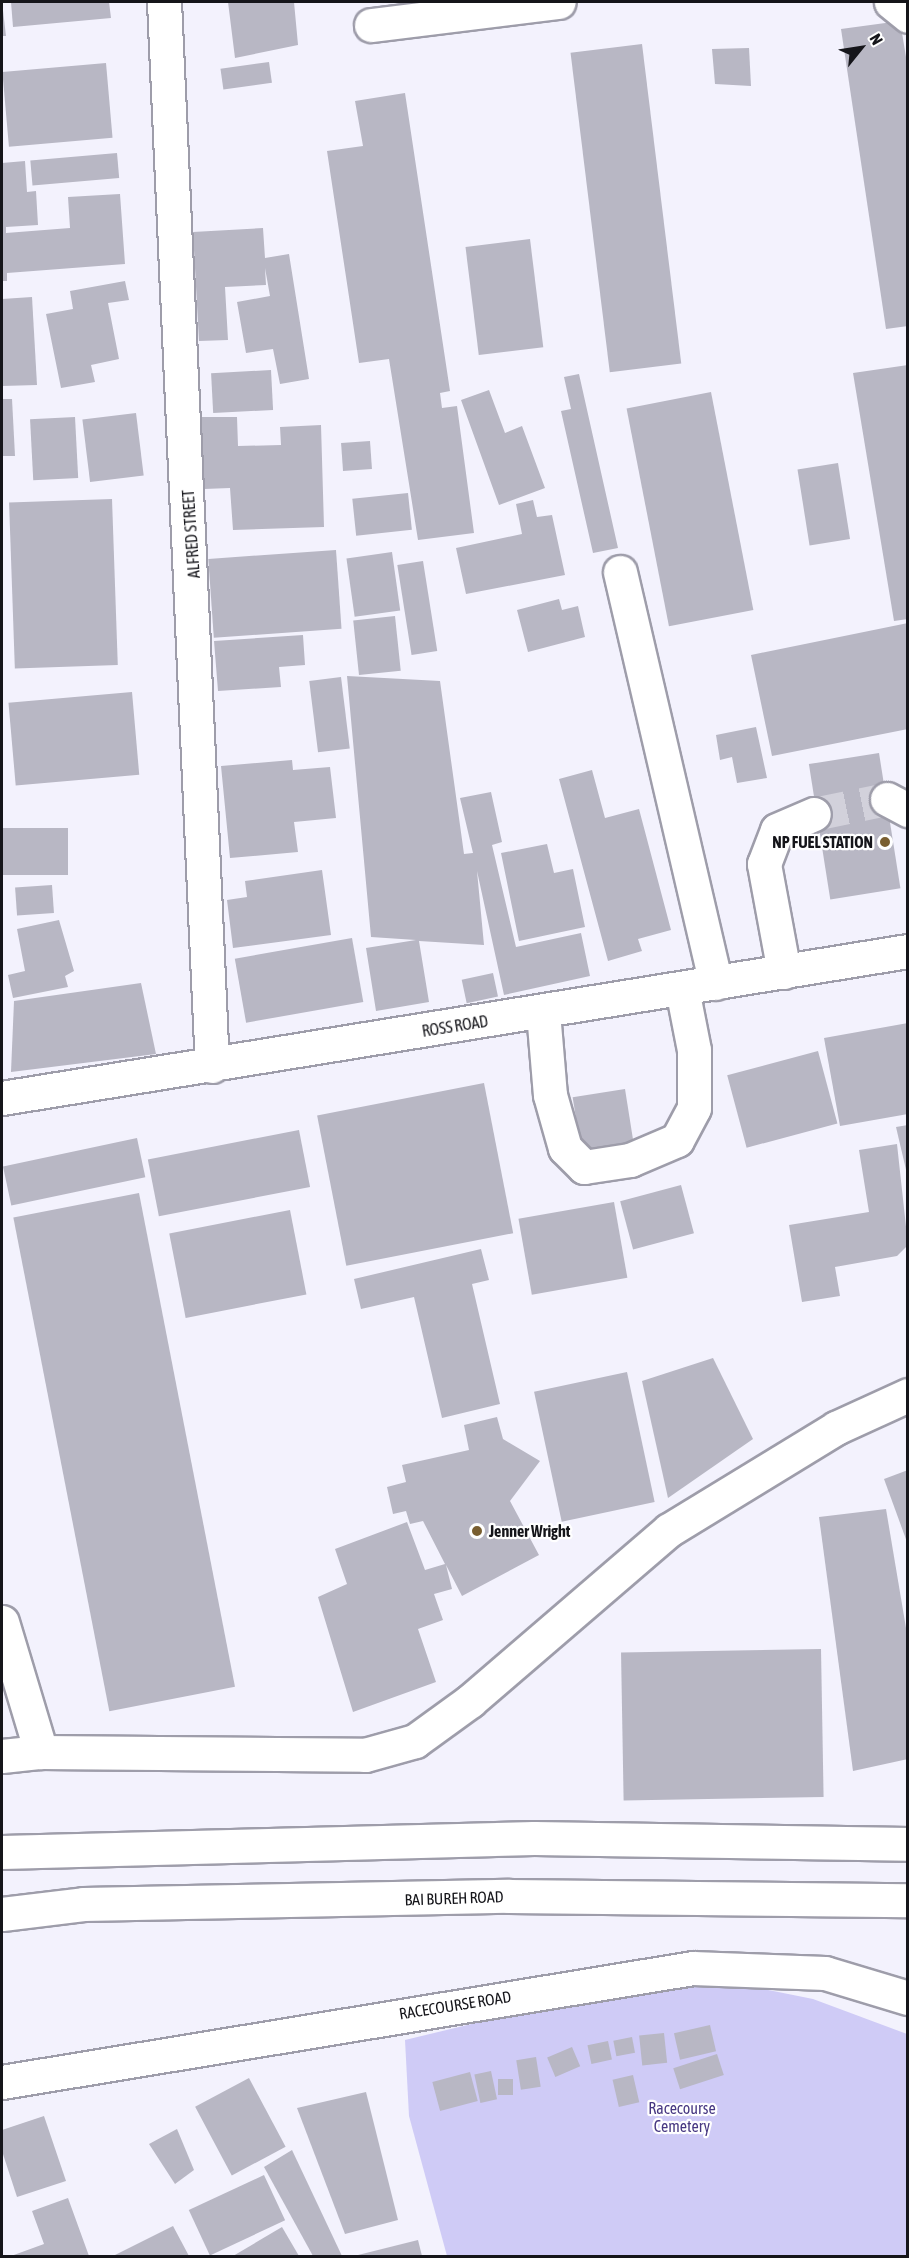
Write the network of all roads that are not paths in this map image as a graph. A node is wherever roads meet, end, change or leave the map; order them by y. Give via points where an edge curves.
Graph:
1 (164, 2) edge
2 (559, 2) edge
3 (891, 2) edge
4 (908, 16) edge
5 (371, 25) dead end
6 (620, 572) dead end
7 (814, 814) tunnel mouth
8 (908, 951) edge
9 (784, 972) junction
10 (716, 983) junction
11 (682, 989) junction
12 (543, 1012) junction
13 (212, 1066) junction
14 (2, 1098) edge
15 (908, 1395) edge
16 (2, 1622) edge
17 (41, 1752) junction
18 (2, 1756) edge
19 (908, 1844) edge
20 (2, 1852) edge
21 (908, 1900) edge
22 (2, 1914) edge
23 (908, 1998) edge
24 (2, 2082) edge

1 - 13 main road, ALFRED STREET
2 - 5 main road
3 - 4 main road
6 - 10 main road
7 - 9 main road via 777,830 764,864
8 - 9 main road, ROSS ROAD
9 - 10 main road, ROSS ROAD
10 - 11 main road, ROSS ROAD
11 - 12 main road, ROSS ROAD
11 - 12 main road via 694,1050 694,1108 677,1140 630,1160 584,1167 565,1148 550,1095
12 - 13 main road, ROSS ROAD
13 - 14 main road, ROSS ROAD
15 - 17 main road via 836,1428 669,1530 470,1701 415,1741 364,1755
16 - 17 main road
17 - 18 main road
19 - 20 main road via 534,1838
21 - 22 main road, BAI BUREH ROAD via 509,1896 83,1904
23 - 24 main road, RACECOURSE ROAD via 825,1973 693,1968

